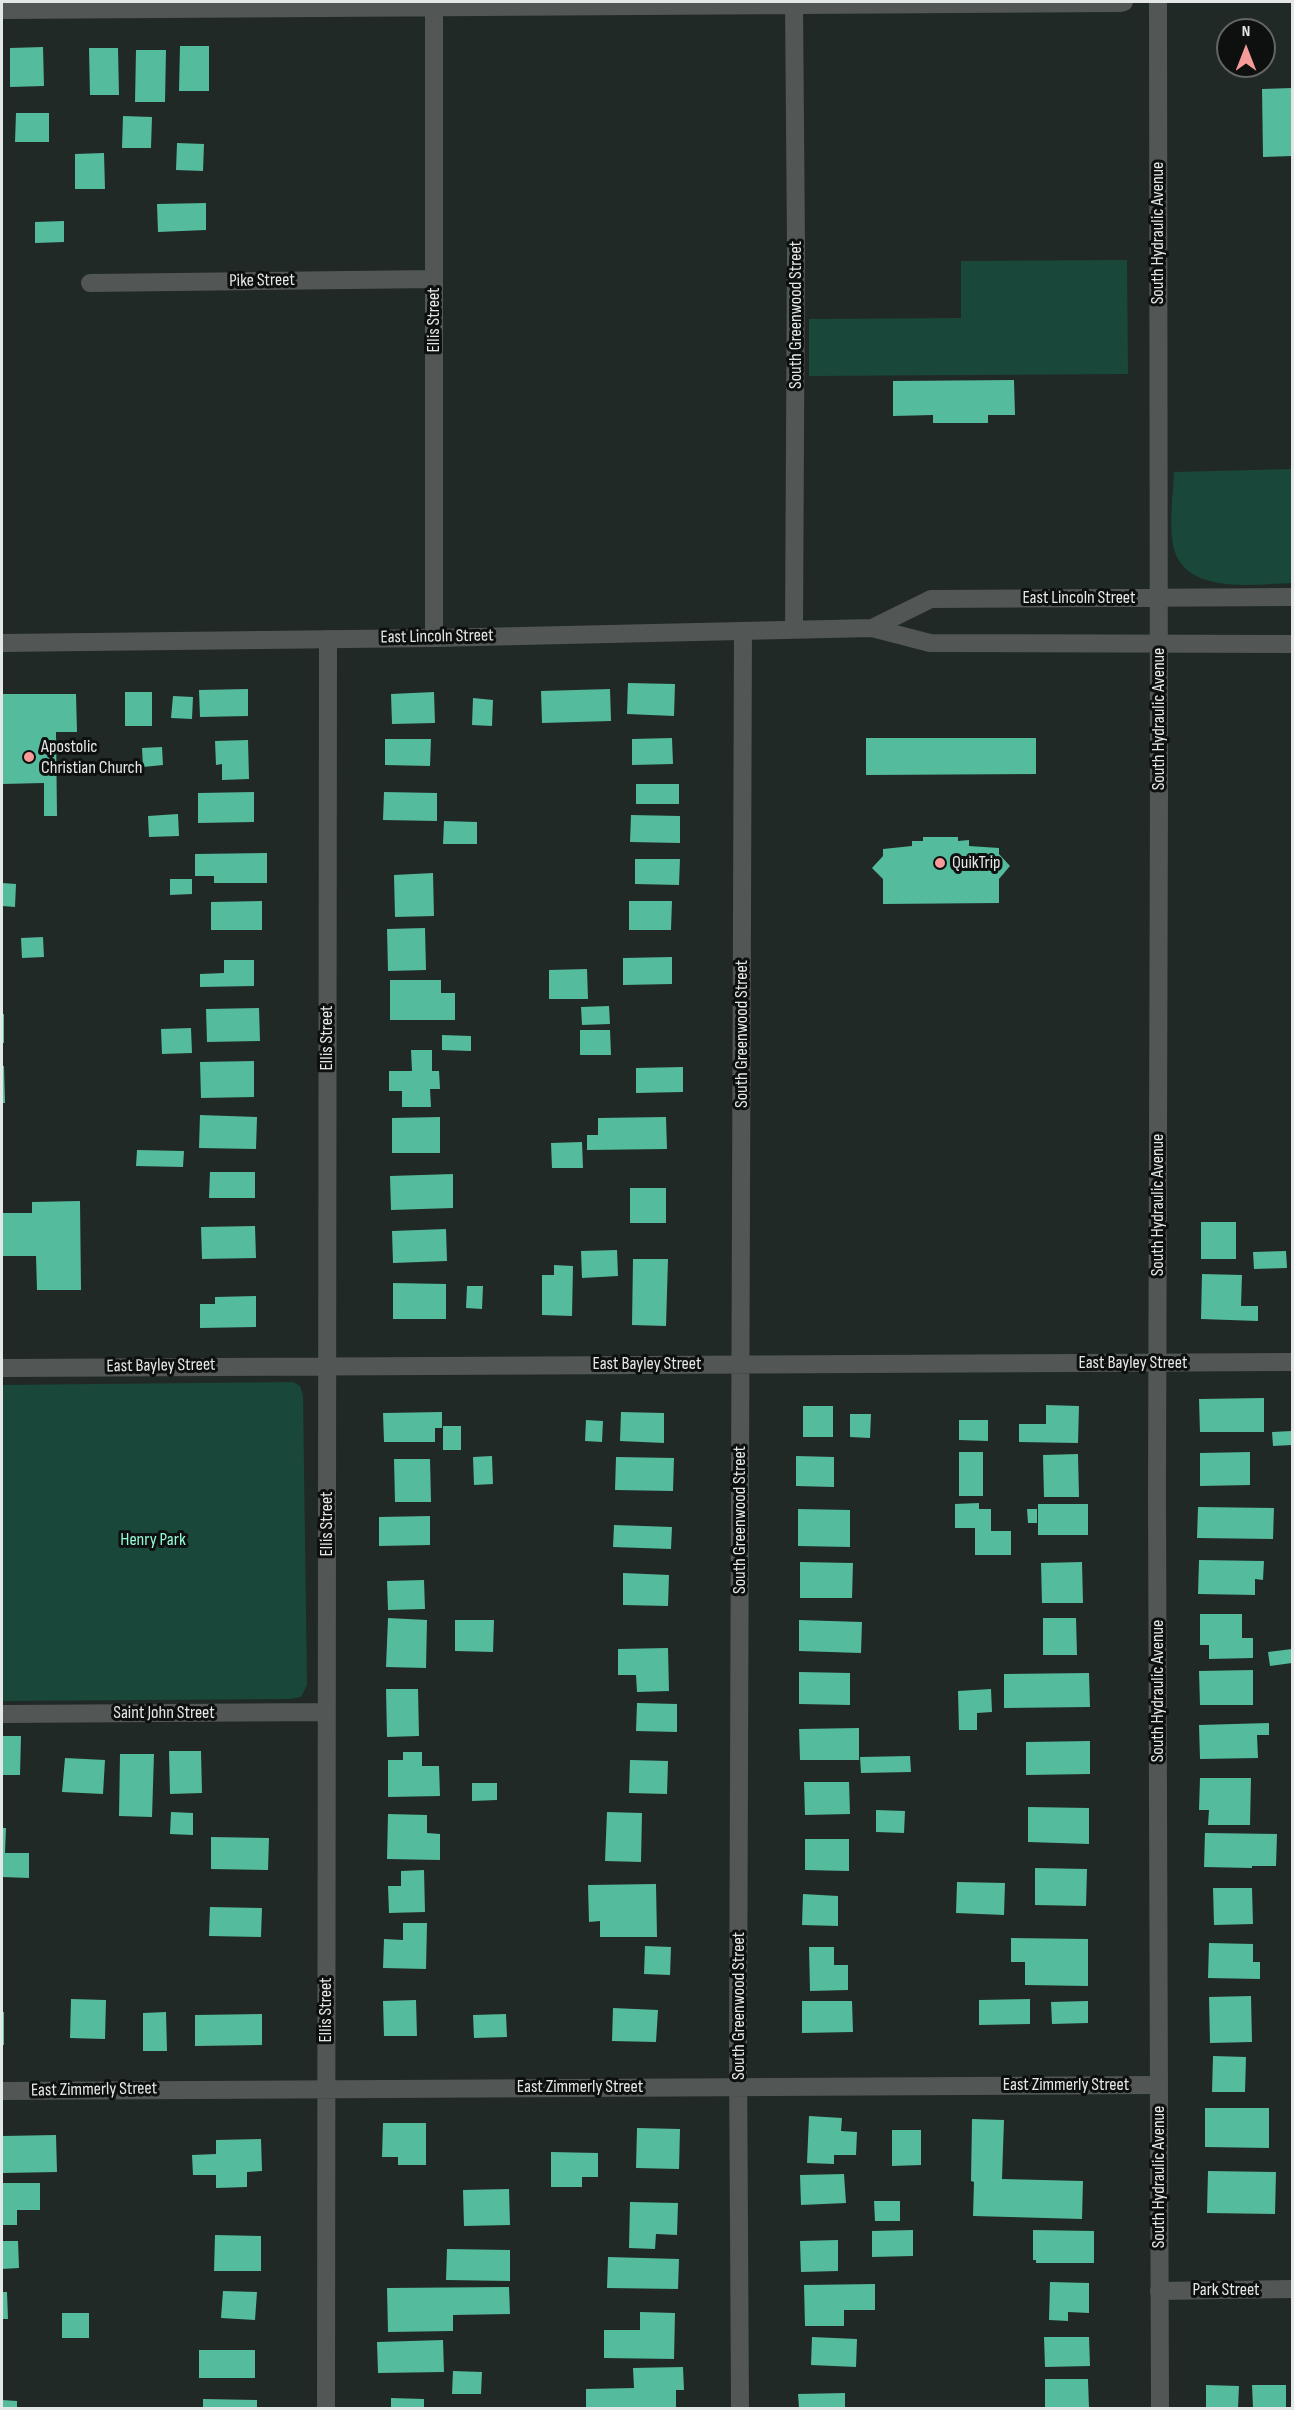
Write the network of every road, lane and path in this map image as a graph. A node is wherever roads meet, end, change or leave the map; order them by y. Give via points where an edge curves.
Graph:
1 (1124, 2) edge
2 (1158, 2) edge
3 (794, 3) edge
4 (434, 4) edge
5 (2, 10) edge
6 (434, 279) junction
7 (90, 284) dead end
8 (1293, 597) edge
9 (1158, 598) junction
10 (872, 628) junction
11 (794, 630) junction
12 (743, 631) junction
13 (434, 638) junction
14 (328, 639) junction
15 (2, 643) edge
16 (1293, 644) edge
17 (1159, 645) junction
18 (1293, 1362) edge
19 (1157, 1363) junction
20 (741, 1364) junction
21 (327, 1365) junction
22 (2, 1368) edge
23 (326, 1712) junction
24 (2, 1714) edge
25 (1160, 2085) junction
26 (738, 2086) junction
27 (326, 2088) junction
28 (2, 2091) edge
29 (1293, 2289) edge
30 (1160, 2290) junction
31 (326, 2409) edge
32 (740, 2409) edge
33 (1160, 2409) edge

1 - 3 street
2 - 9 street, South Hydraulic Avenue
3 - 4 street
3 - 11 street, South Greenwood Street
4 - 5 street
4 - 6 street, Ellis Street
6 - 7 street, Pike Street
6 - 13 street, Ellis Street
8 - 9 street, East Lincoln Street
9 - 10 street, East Lincoln Street via 931,599
9 - 17 street, South Hydraulic Avenue
10 - 11 street, East Lincoln Street
10 - 17 street, East Lincoln Street via 930,644
11 - 12 street, East Lincoln Street
12 - 13 street, East Lincoln Street
12 - 20 street, South Greenwood Street
13 - 14 street, East Lincoln Street
14 - 15 street, East Lincoln Street
14 - 21 street, Ellis Street
16 - 17 street, East Lincoln Street
17 - 19 street, South Hydraulic Avenue
18 - 19 street, East Bayley Street
19 - 20 street, East Bayley Street
19 - 25 street, South Hydraulic Avenue
20 - 21 street, East Bayley Street
20 - 26 street, South Greenwood Street
21 - 22 street, East Bayley Street
21 - 23 street, Ellis Street
23 - 24 street, Saint John Street
23 - 27 street, Ellis Street
25 - 26 street, East Zimmerly Street
25 - 30 street, South Hydraulic Avenue
26 - 27 street, East Zimmerly Street
26 - 32 street, South Greenwood Street
27 - 28 street, East Zimmerly Street
27 - 31 street, Ellis Street
29 - 30 street, Park Street
30 - 33 street, South Hydraulic Avenue

